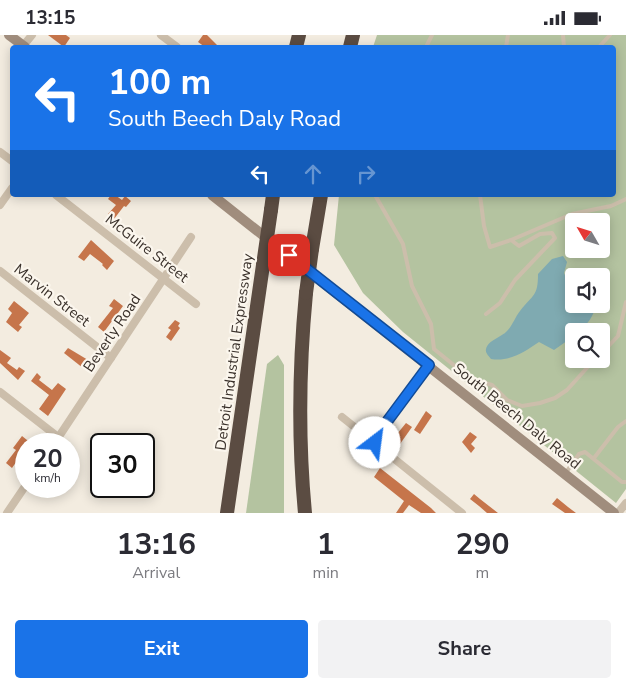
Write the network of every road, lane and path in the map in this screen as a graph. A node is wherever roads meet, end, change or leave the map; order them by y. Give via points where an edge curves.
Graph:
1 (9, 35) edge
2 (162, 35) edge
3 (610, 35) edge
4 (22, 45) edge
5 (174, 45) edge
6 (601, 45) edge
7 (10, 191) edge
8 (59, 197) edge
9 (215, 197) edge
10 (273, 197) edge
11 (321, 197) edge
12 (375, 197) edge
13 (480, 197) edge
14 (626, 199) edge
15 (0, 205) edge
16 (191, 237) dead end
17 (511, 240) junction
18 (0, 271) edge
19 (165, 279) junction
20 (626, 302) edge
21 (196, 304) dead end
22 (486, 314) dead end
23 (610, 345) edge
24 (111, 358) junction
25 (429, 365) junction
26 (586, 368) edge
27 (0, 392) edge
28 (342, 417) dead end
29 (626, 421) edge
30 (47, 433) edge
31 (61, 433) edge
32 (375, 443) junction
33 (594, 458) junction
34 (565, 474) junction
35 (626, 482) edge
36 (17, 498) edge
37 (626, 503) edge
38 (0, 507) edge
39 (7, 513) edge
40 (228, 513) edge
41 (304, 513) edge
42 (462, 513) edge
43 (614, 513) edge
44 (618, 513) edge

1 - 4 street
2 - 5 street
3 - 6 lane
7 - 15 street
8 - 19 street, McGuire Street
9 - 25 street, South Beech Daly Road
10 - 40 highway, Detroit Industrial Expressway, bridge
11 - 41 highway, bridge via 300,355
12 - 26 lane via 403,244 412,286 431,324 434,349 468,376 496,388 504,398 522,406 561,395
13 - 17 lane via 490,247
14 - 17 lane via 611,206 572,214
16 - 19 street, Beverly Road
17 - 22 lane via 519,246 545,233 552,233 555,238 510,286 500,303
18 - 24 street, Marvin Street
19 - 21 street, McGuire Street
19 - 24 street, Beverly Road
20 - 23 lane via 618,337
24 - 31 street, Beverly Road
25 - 32 street via 380,431
25 - 34 street, South Beech Daly Road
27 - 30 street
28 - 32 street
29 - 33 lane
32 - 42 street
33 - 34 lane via 582,453
33 - 35 lane
34 - 43 street, South Beech Daly Road
36 - 39 street
37 - 44 street
38 - 39 street

